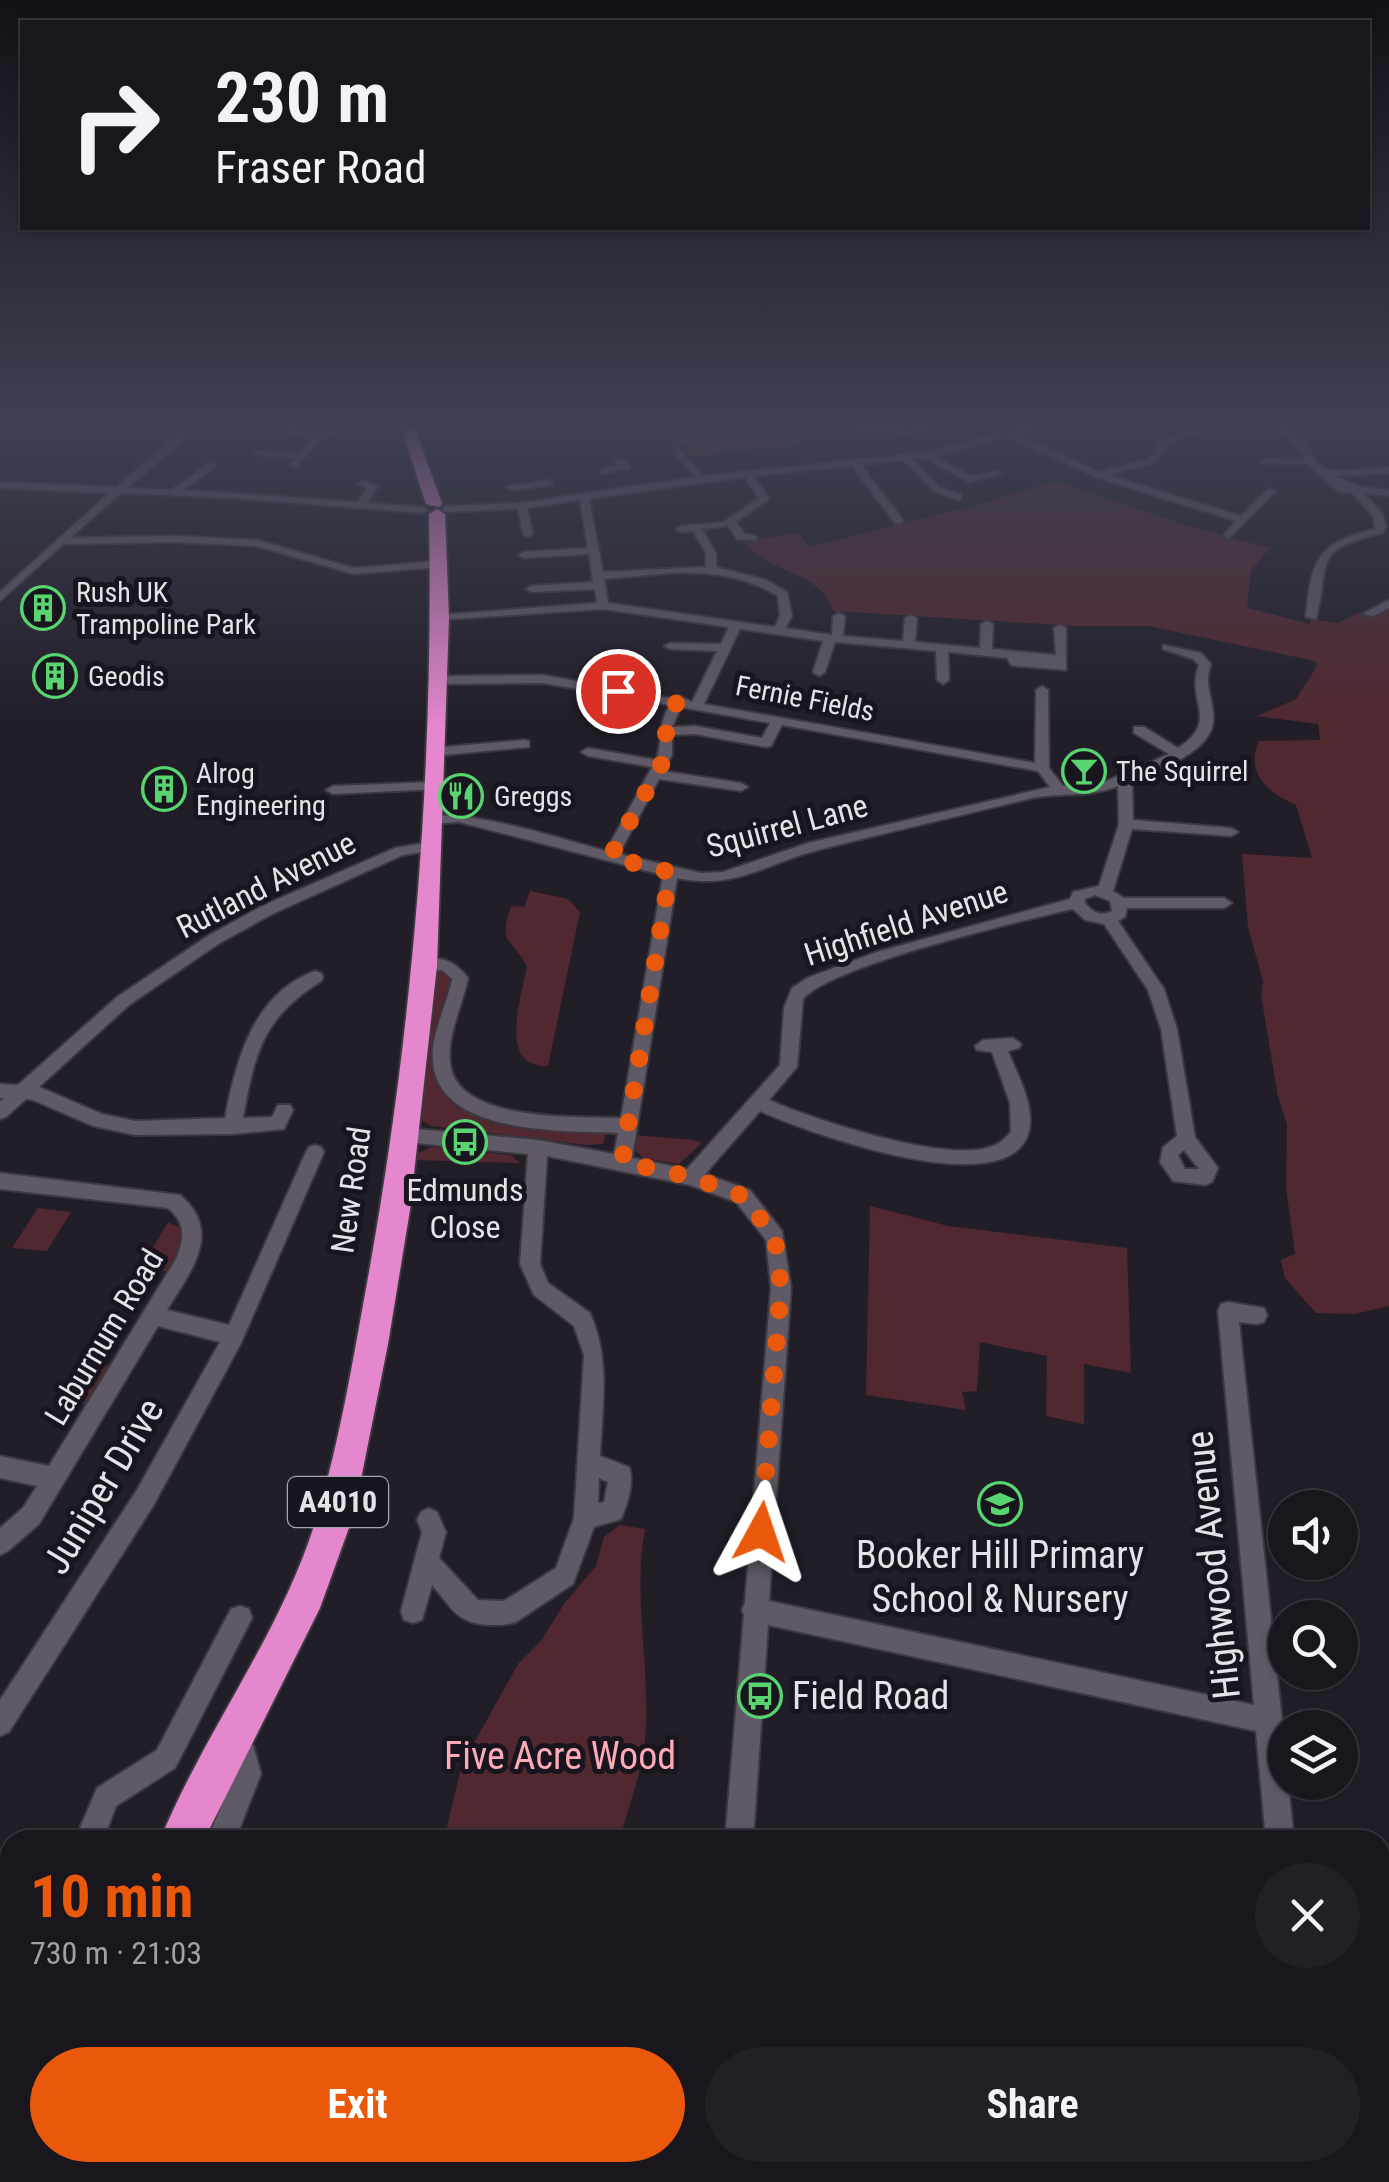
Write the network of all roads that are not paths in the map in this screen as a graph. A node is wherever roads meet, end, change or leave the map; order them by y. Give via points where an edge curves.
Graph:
1 (80, 523) edge
2 (436, 523) edge
3 (526, 523) edge
4 (589, 523) edge
5 (731, 523) edge
6 (1240, 523) edge
7 (722, 524) dead end
8 (1385, 527) edge
9 (696, 528) junction
10 (681, 529) dead end
11 (528, 534) dead end
12 (1229, 535) dead end
13 (752, 538) dead end
14 (59, 541) junction
15 (594, 551) junction
16 (524, 555) dead end
17 (438, 564) junction
18 (711, 569) junction
19 (599, 581) junction
20 (531, 589) dead end
21 (0, 598) edge
22 (1389, 603) edge
23 (603, 606) junction
24 (1369, 614) dead end
25 (840, 616) dead end
26 (1312, 617) dead end
27 (440, 618) junction
28 (911, 618) dead end
29 (986, 624) dead end
30 (735, 627) junction
31 (1060, 628) dead end
32 (778, 631) junction
33 (833, 638) junction
34 (909, 644) junction
35 (670, 646) dead end
36 (1166, 647) dead end
37 (726, 648) junction
38 (942, 648) junction
39 (986, 651) junction
40 (818, 672) dead end
41 (437, 680) junction
42 (942, 680) dead end
43 (1042, 690) dead end
44 (678, 700) junction
45 (698, 704) junction
46 (779, 719) junction
47 (1140, 730) dead end
48 (666, 731) junction
49 (524, 744) dead end
50 (433, 752) junction
51 (588, 752) dead end
52 (1177, 753) junction
53 (1042, 768) junction
54 (658, 769) junction
55 (1124, 783) junction
56 (433, 786) junction
57 (741, 787) dead end
58 (333, 790) dead end
59 (1049, 791) junction
60 (431, 820) junction
61 (1126, 824) junction
62 (1231, 832) dead end
63 (430, 846) junction
64 (610, 857) junction
65 (670, 872) junction
66 (1105, 892) junction
67 (1076, 902) junction
68 (1120, 903) junction
69 (1225, 903) dead end
70 (1109, 919) junction
71 (425, 966) junction
72 (316, 977) dead end
73 (998, 1045) dead end
74 (10, 1092) edge
75 (759, 1102) junction
76 (284, 1110) dead end
77 (0, 1112) edge
78 (630, 1126) junction
79 (232, 1128) junction
80 (406, 1135) junction
81 (1186, 1139) dead end
82 (538, 1147) junction
83 (315, 1152) dead end
84 (622, 1162) junction
85 (691, 1177) junction
86 (0, 1182) edge
87 (152, 1315) junction
88 (1257, 1315) dead end
89 (234, 1336) junction
90 (591, 1464) junction
91 (0, 1467) edge
92 (55, 1478) junction
93 (586, 1518) junction
94 (429, 1520) dead end
95 (0, 1543) edge
96 (428, 1562) junction
97 (754, 1610) junction
98 (413, 1611) dead end
99 (240, 1618) dead end
100 (1268, 1721) joint
101 (0, 1723) edge
102 (230, 1749) junction
103 (1276, 1800) edge
104 (93, 1830) edge
105 (186, 1830) edge
106 (225, 1830) edge
107 (739, 1830) edge
108 (1279, 1830) edge

1 - 14 street
2 - 17 highway, New Road / A4010
3 - 11 street
4 - 15 street
5 - 13 street
6 - 12 street
7 - 9 street
8 - 26 street via 1343,541 1323,556 1314,577
9 - 10 street
9 - 18 street via 711,553
14 - 17 street via 257,543 354,571
14 - 21 street
15 - 16 street
15 - 19 street
17 - 27 highway, New Road / A4010
18 - 19 street
18 - 32 street via 747,575 783,594 786,616
19 - 20 street
19 - 23 street
22 - 24 street
23 - 27 street
23 - 30 street
25 - 33 street
27 - 41 highway, New Road / A4010
28 - 34 street
29 - 39 street
30 - 32 street
30 - 37 street
31 - 39 street via 1062,658
32 - 33 street
33 - 34 street
33 - 40 street
34 - 38 street
35 - 37 street
36 - 52 street via 1205,664 1198,685 1208,717 1204,734
37 - 45 street
38 - 39 street
38 - 42 street
41 - 44 street, Fernie Fields via 543,679
41 - 50 highway, New Road / A4010
43 - 53 street
44 - 45 street, Fernie Fields
44 - 48 street
45 - 46 street, Fernie Fields
46 - 48 street via 766,743
46 - 53 street, Fernie Fields
47 - 52 street
48 - 54 street via 666,756
49 - 50 street
50 - 56 highway, New Road / A4010
51 - 54 street
52 - 55 street, Squirrel Lane
53 - 59 street
54 - 57 street
54 - 64 street
55 - 59 street, Squirrel Lane
55 - 61 street
56 - 58 street
56 - 60 highway, New Road / A4010
59 - 65 street, Squirrel Lane via 808,848 724,877
60 - 63 highway, New Road / A4010
60 - 64 street, Squirrel Lane via 459,818
61 - 62 street
61 - 66 street
63 - 71 highway, New Road / A4010
63 - 74 street, Rutland Avenue via 400,851 228,931 123,1001
64 - 65 street, Squirrel Lane
65 - 78 street
66 - 67 street via 1085,892
66 - 68 street
67 - 70 street via 1084,913
67 - 75 street, Highfield Avenue via 885,956 800,989 792,1004 788,1068
68 - 69 street
68 - 70 street via 1120,913
70 - 81 street via 1156,989
71 - 78 street via 446,964 460,978 440,1060 442,1077 463,1103 505,1117
71 - 80 highway, New Road / A4010
72 - 79 street via 286,993 263,1019
73 - 75 street via 1021,1131 1005,1153 987,1158 831,1132
74 - 77 street, Rutland Avenue
74 - 79 street via 35,1093 99,1121 135,1128
75 - 85 street, Highfield Avenue
76 - 79 street via 278,1124
78 - 84 street
80 - 82 street
80 - 102 highway, New Road / A4010 via 336,1514 301,1608
82 - 84 street
82 - 90 street via 530,1264 541,1289 583,1320 594,1356
83 - 89 street, Juniper Drive
84 - 85 street
85 - 97 street via 743,1196 775,1238 781,1288
86 - 87 street, Laburnum Road via 173,1201 190,1213 196,1232 185,1262
87 - 89 street
87 - 92 street, Laburnum Road
88 - 100 street, Highwood Avenue via 1228,1311
89 - 101 street, Juniper Drive via 145,1498
90 - 93 street
90 - 93 street via 621,1476 613,1511
91 - 92 street
92 - 95 street, Laburnum Road via 30,1516
93 - 96 street via 565,1576 507,1613 472,1612
94 - 96 street via 434,1532
96 - 98 street
97 - 100 street
97 - 107 street
99 - 104 street via 166,1758 106,1797
102 - 105 highway, New Road / A4010
102 - 106 street via 244,1754 248,1774
103 - 108 street, Highwood Avenue

